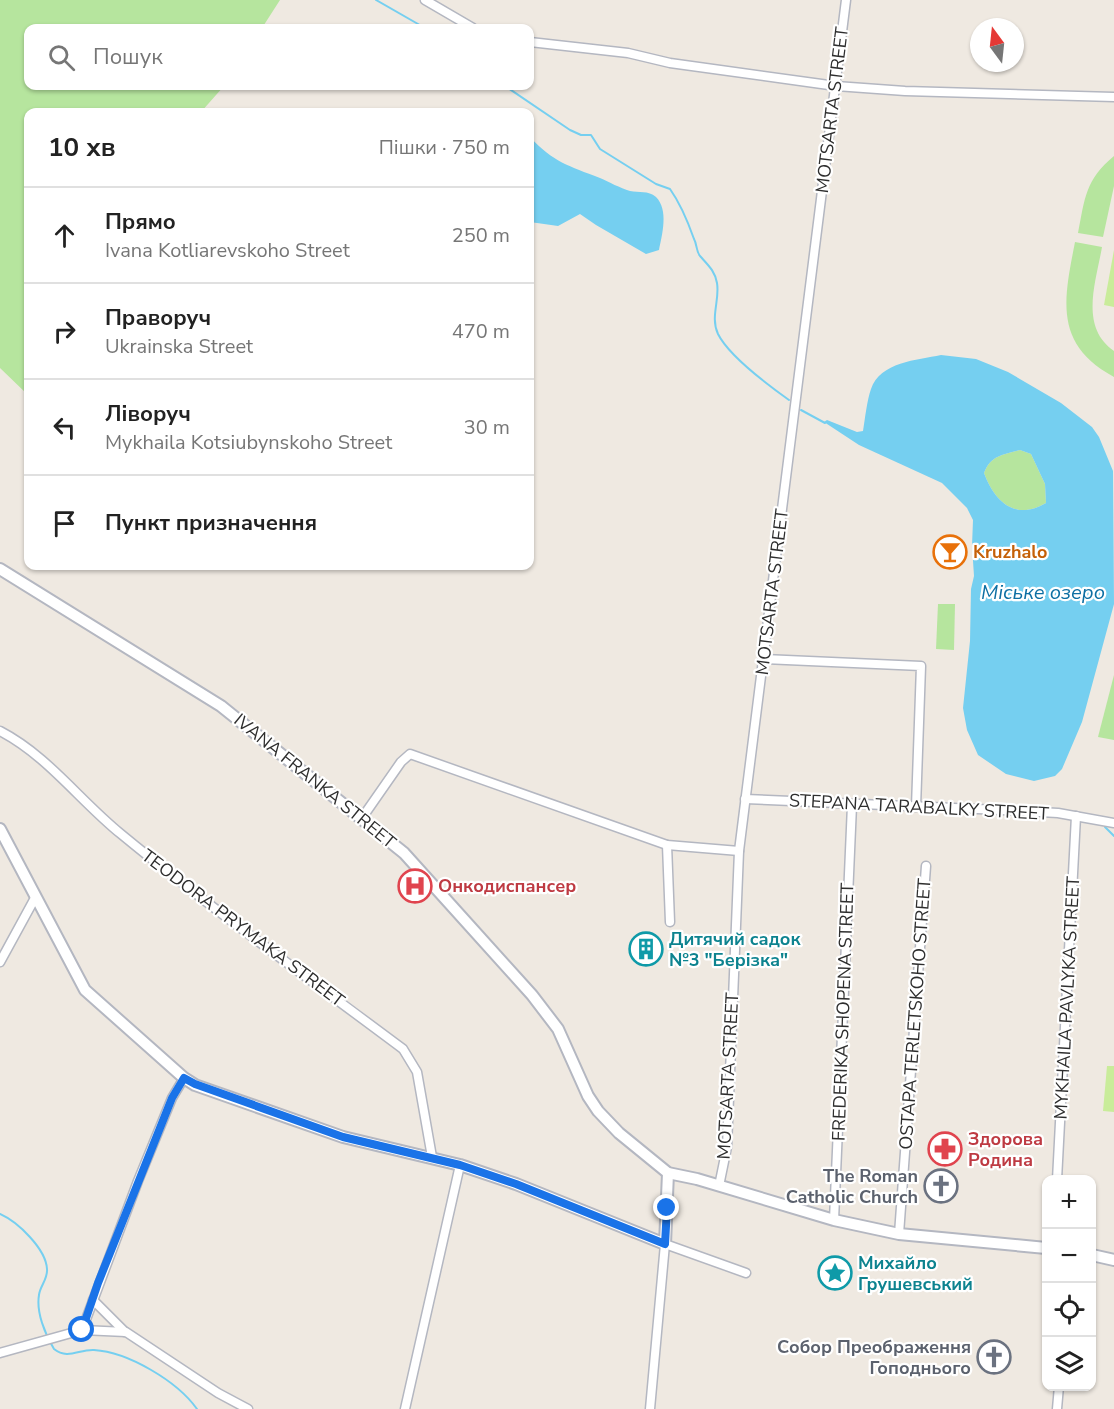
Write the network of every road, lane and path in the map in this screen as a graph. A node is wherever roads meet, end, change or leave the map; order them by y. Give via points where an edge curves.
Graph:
1 (425, 0) edge
2 (846, 0) edge
3 (466, 24) edge
4 (534, 42) edge
5 (836, 86) junction
6 (1114, 97) edge
7 (0, 569) edge
8 (764, 659) junction
9 (0, 731) edge
10 (745, 799) junction
11 (852, 805) junction
12 (916, 807) junction
13 (1076, 816) junction
14 (362, 818) junction
15 (1114, 823) edge
16 (0, 829) edge
17 (667, 845) junction
18 (739, 851) junction
19 (926, 866) dead end
20 (35, 898) junction
21 (670, 922) dead end
22 (0, 962) edge
23 (184, 1078) junction
24 (432, 1157) junction
25 (460, 1165) junction
26 (668, 1173) junction
27 (1058, 1175) edge
28 (719, 1186) junction
29 (834, 1220) junction
30 (900, 1234) junction
31 (665, 1244) junction
32 (1042, 1248) edge
33 (1096, 1256) edge
34 (1114, 1260) edge
35 (746, 1273) dead end
36 (93, 1300) junction
37 (82, 1330) junction
38 (126, 1332) junction
39 (0, 1353) edge
40 (1059, 1391) edge
41 (246, 1409) edge
42 (405, 1409) edge
43 (650, 1409) edge
44 (1057, 1409) edge

1 - 3 street
2 - 5 street, MOTSARTA STREET
4 - 5 street
5 - 6 street
5 - 8 street, MOTSARTA STREET
7 - 14 street, IVANA FRANKA STREET via 221,706
8 - 10 street, MOTSARTA STREET
8 - 12 street via 921,666
9 - 24 street, TEODORA PRYMAKA STREET via 38,754 119,832 225,916 403,1049 417,1072
10 - 11 street, STEPANA TARABALKY STREET
10 - 18 street, MOTSARTA STREET
11 - 12 street, STEPANA TARABALKY STREET
11 - 29 street, FREDERIKA SHOPENA STREET
12 - 13 street, STEPANA TARABALKY STREET
13 - 15 street, STEPANA TARABALKY STREET
13 - 27 street, MYKHAILA PAVLYKA STREET
14 - 17 street via 410,754
14 - 26 street, IVANA FRANKA STREET via 409,858 531,995 562,1036 598,1111
16 - 20 street
17 - 18 street
17 - 21 street
18 - 28 street, MOTSARTA STREET via 727,1147
19 - 30 street, OSTAPA TERLETSKOHO STREET
20 - 22 street
20 - 23 street via 85,990
23 - 24 street via 343,1137
23 - 36 street via 172,1098
24 - 25 street
25 - 31 street
25 - 42 street
26 - 28 street, IVANA FRANKA STREET
26 - 31 street
28 - 29 street, IVANA FRANKA STREET
29 - 30 street, IVANA FRANKA STREET
30 - 32 street, IVANA FRANKA STREET
31 - 35 street
31 - 43 street
33 - 34 street
36 - 37 street
36 - 38 street
37 - 38 street
37 - 39 street
38 - 41 street
40 - 44 street

